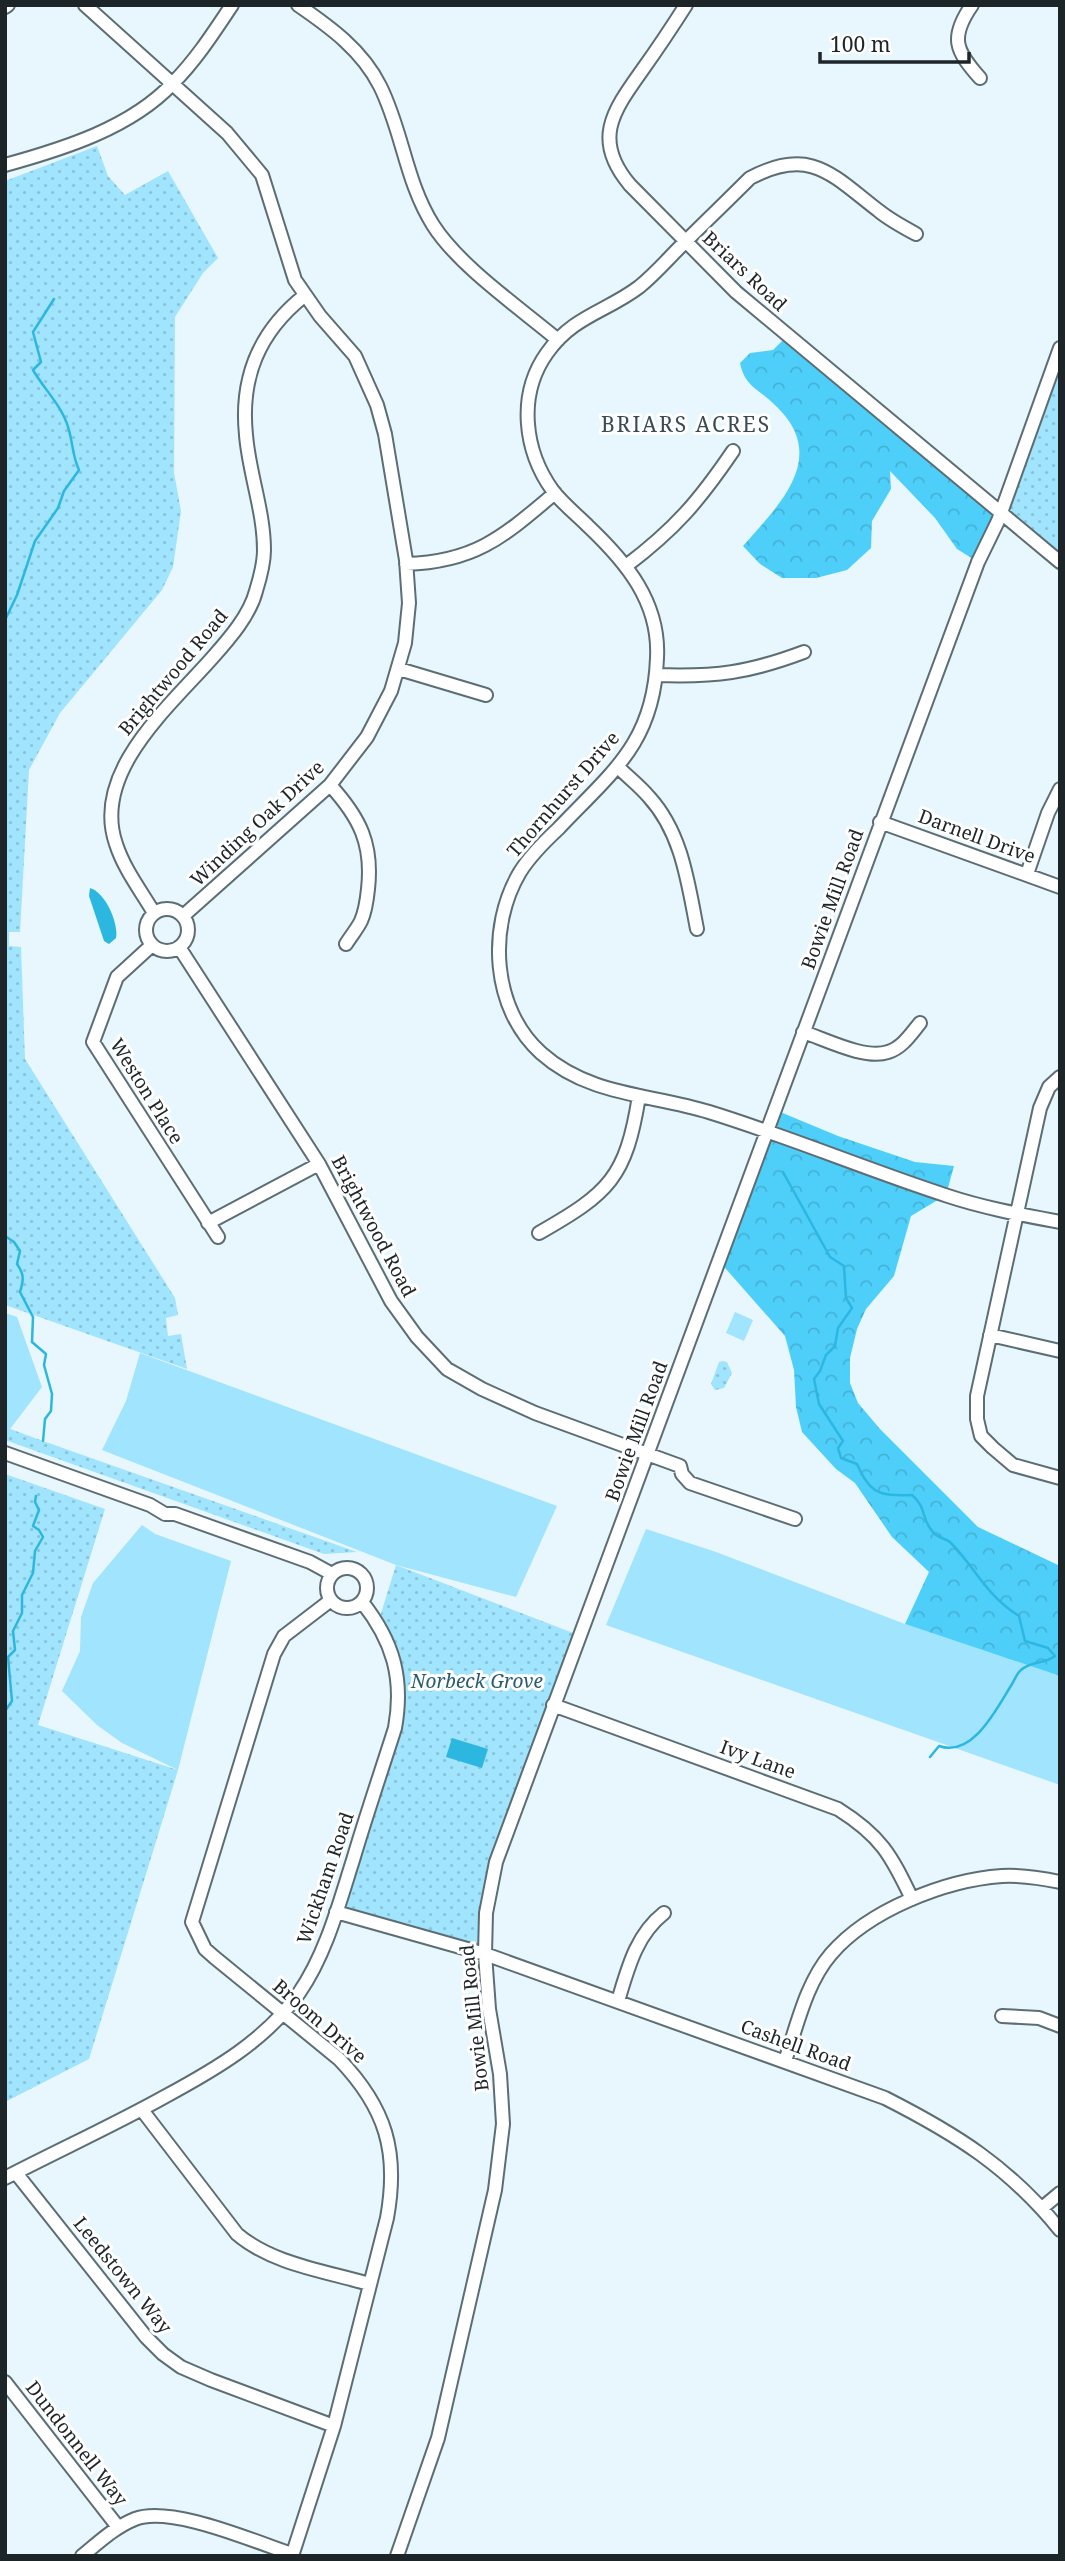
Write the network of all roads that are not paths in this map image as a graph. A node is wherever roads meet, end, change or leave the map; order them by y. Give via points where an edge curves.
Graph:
1 (85, 5) edge
2 (232, 5) edge
3 (298, 5) edge
4 (686, 5) edge
5 (971, 5) edge
6 (980, 78) dead end
7 (173, 83) junction
8 (5, 166) edge
9 (916, 234) dead end
10 (685, 242) junction
11 (304, 296) junction
12 (558, 340) junction
13 (1060, 348) edge
14 (733, 451) dead end
15 (555, 493) junction
16 (1000, 511) junction
17 (1060, 562) edge
18 (406, 564) junction
19 (626, 566) junction
20 (804, 652) dead end
21 (399, 669) junction
22 (657, 675) junction
23 (486, 695) dead end
24 (618, 767) junction
25 (330, 785) junction
26 (1060, 789) edge
27 (880, 822) junction
28 (1027, 874) junction
29 (1060, 887) edge
30 (154, 913) junction
31 (183, 916) junction
32 (697, 929) dead end
33 (346, 944) dead end
34 (152, 945) junction
35 (179, 947) junction
36 (919, 1023) dead end
37 (803, 1031) junction
38 (1060, 1077) edge
39 (639, 1096) junction
40 (766, 1130) junction
41 (319, 1164) junction
42 (1017, 1214) junction
43 (1060, 1222) edge
44 (208, 1223) junction
45 (539, 1233) dead end
46 (218, 1237) dead end
47 (990, 1335) junction
48 (1060, 1351) edge
49 (5, 1453) edge
50 (647, 1454) junction
51 (1060, 1478) edge
52 (795, 1519) dead end
53 (332, 1574) junction
54 (331, 1600) junction
55 (362, 1602) junction
56 (553, 1705) junction
57 (1060, 1882) edge
58 (344, 1888) junction
59 (912, 1899) junction
60 (336, 1912) junction
61 (664, 1913) dead end
62 (364, 1920) junction
63 (485, 1954) junction
64 (618, 2000) junction
65 (284, 2013) junction
66 (1002, 2016) dead end
67 (1060, 2026) edge
68 (785, 2061) junction
69 (142, 2110) junction
70 (10, 2176) edge
71 (1060, 2193) edge
72 (1042, 2208) junction
73 (1060, 2230) edge
74 (369, 2284) junction
75 (5, 2382) edge
76 (334, 2426) junction
77 (118, 2527) junction
78 (292, 2555) edge
79 (82, 2556) edge
80 (397, 2556) edge

1 - 7 street, Winding Oak Drive
2 - 7 street
3 - 12 street via 347,41 374,75 414,189 441,236 466,263
4 - 10 street, Briars Road via 613,113 609,143 624,177
5 - 6 street via 957,40 961,57
7 - 8 street via 121,122
7 - 11 street, Winding Oak Drive via 227,133 262,174 287,260
9 - 10 street, Thornhurst Drive via 832,174 813,165 793,163 770,167 750,178
10 - 12 street, Thornhurst Drive via 642,284 583,318
10 - 16 street, Briars Road via 766,318
11 - 18 street, Winding Oak Drive via 355,356 377,405
11 - 30 street, Brightwood Road via 270,328 250,373 244,407 263,531 264,552 255,596 243,619 130,754 110,801 116,845
12 - 15 street, Thornhurst Drive via 536,373 528,414 534,454
13 - 16 street, Bowie Mill Road
14 - 19 street via 687,513
15 - 18 street via 489,544 464,556
15 - 19 street, Thornhurst Drive
16 - 17 street, Briars Road
16 - 27 street, Bowie Mill Road
18 - 21 street, Winding Oak Drive via 410,603
19 - 22 street, Thornhurst Drive via 654,621
20 - 22 street via 733,674
21 - 23 street
21 - 25 street, Winding Oak Drive via 382,712
22 - 24 street, Thornhurst Drive via 646,723
24 - 32 street via 651,799 674,833
24 - 39 street, Thornhurst Drive via 521,871 500,925 499,958 513,1014 540,1052 570,1075
25 - 31 street, Winding Oak Drive
25 - 33 street via 355,816 367,845 367,897 362,920
26 - 28 street
27 - 28 street, Darnell Drive
27 - 37 street, Bowie Mill Road
28 - 29 street, Darnell Drive
30 - 31 street via 169,909
30 - 34 street via 146,929
31 - 35 street via 188,931
34 - 35 street via 167,952
34 - 44 street, Weston Place via 117,977 93,1042
35 - 41 street, Brightwood Road
36 - 37 street via 905,1042 888,1052 866,1054
37 - 40 street, Bowie Mill Road
38 - 42 street via 1049,1087 1040,1108
39 - 40 street, Thornhurst Drive
39 - 45 street via 626,1154 613,1179 579,1210
40 - 42 street, Thornhurst Drive via 951,1197
40 - 50 street, Bowie Mill Road
41 - 44 street
41 - 50 street, Brightwood Road via 391,1301 447,1369 535,1413
42 - 43 street, Thornhurst Drive
42 - 47 street
44 - 46 street, Weston Place
47 - 48 street
47 - 51 street via 977,1391 981,1436 1013,1465
49 - 53 street via 150,1505 172,1508 175,1514
50 - 52 street, Brightwood Road via 680,1466 690,1483
50 - 56 street, Bowie Mill Road
53 - 54 street via 327,1584
53 - 55 street via 349,1567 361,1573 368,1591
54 - 55 street via 346,1608
54 - 65 street, Broom Drive via 278,1644 192,1923 205,1949
55 - 58 street, Wickham Road via 390,1650 399,1681 399,1706
56 - 59 street, Ivy Lane via 838,1809 878,1839
56 - 63 street, Bowie Mill Road via 496,1862 486,1913
57 - 59 street via 1034,1877 972,1879
58 - 60 street, Wickham Road
58 - 62 street via 348,1903
59 - 68 street via 858,1928 831,1954 807,1998
60 - 62 street, Cashell Road
60 - 65 street, Wickham Road via 307,1979
61 - 64 street via 648,1925 639,1942
62 - 63 street, Cashell Road
63 - 64 street, Cashell Road
63 - 80 street, Bowie Mill Road via 503,2124 495,2190 439,2438
64 - 68 street, Cashell Road
65 - 69 street, Wickham Road via 237,2055
65 - 74 street, Broom Drive via 355,2076 388,2137 392,2190
66 - 67 street via 1039,2018
68 - 72 street, Cashell Road via 885,2098 938,2125 994,2163
69 - 70 street, Wickham Road
69 - 74 street via 249,2244 275,2257
70 - 76 street, Leedstown Way via 163,2354 211,2380
71 - 72 street
72 - 73 street, Cashell Road
74 - 76 street, Broom Drive
75 - 77 street, Dundonnell Way
76 - 78 street, Broom Drive
77 - 78 street via 148,2516 180,2517
77 - 79 street

